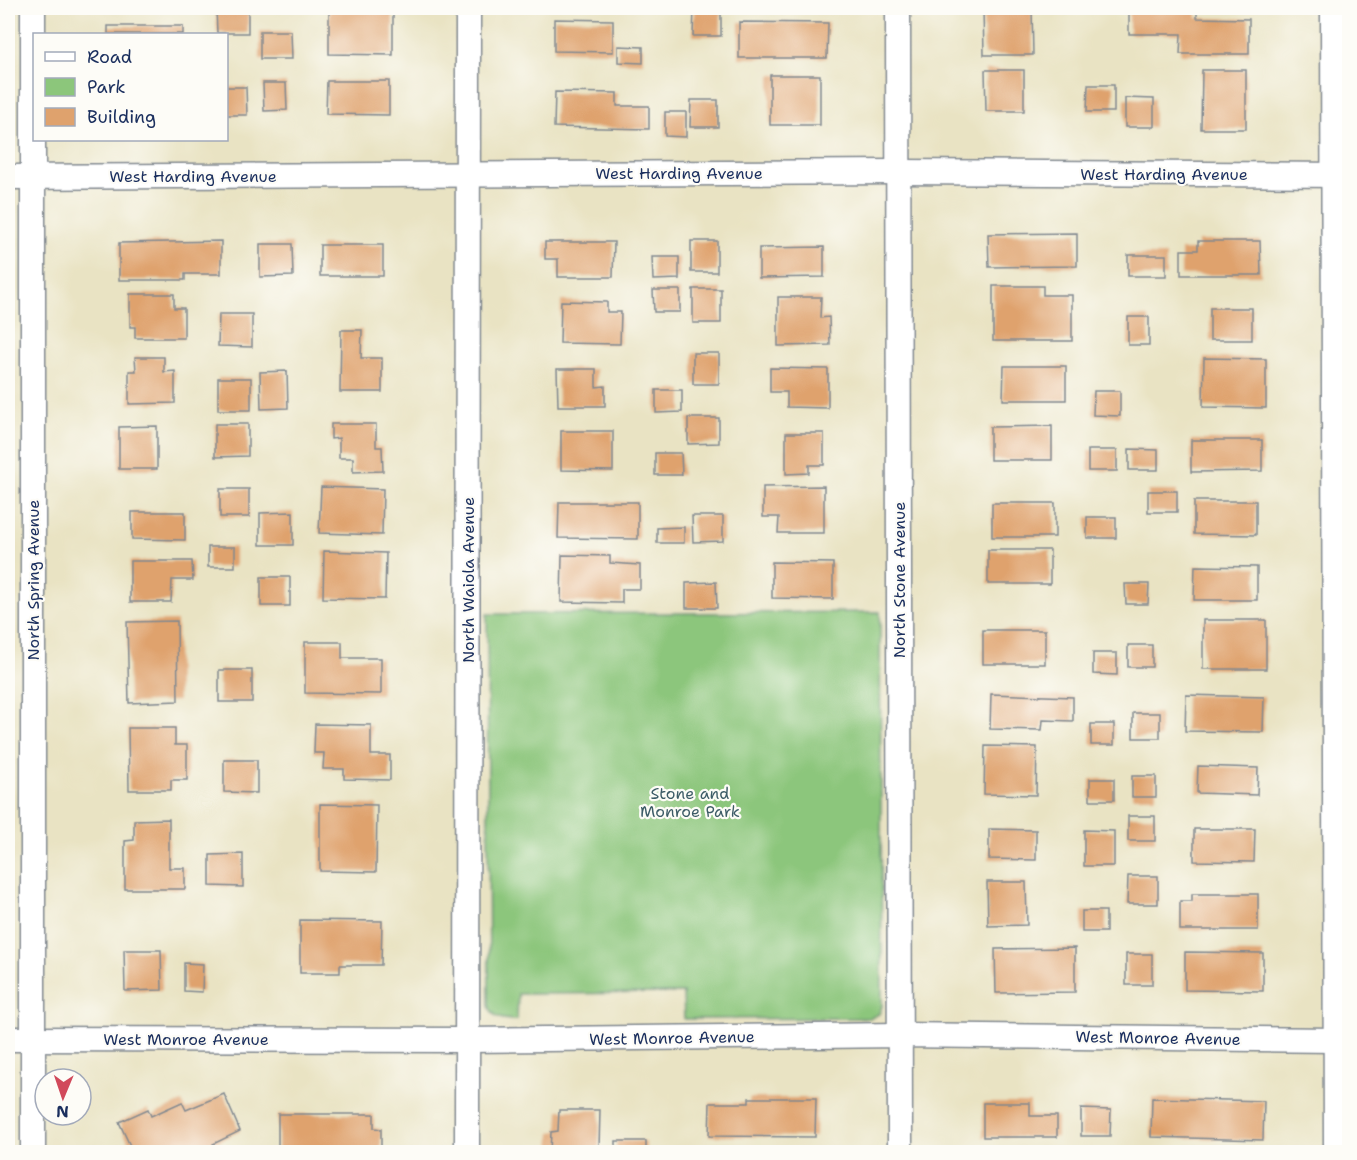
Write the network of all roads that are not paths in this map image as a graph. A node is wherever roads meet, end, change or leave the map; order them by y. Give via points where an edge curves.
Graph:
1 (33, 8) edge
2 (468, 8) edge
3 (898, 8) edge
4 (1333, 8) edge
5 (898, 172) junction
6 (468, 175) junction
7 (1341, 175) edge
8 (8, 177) edge
9 (33, 177) junction
10 (900, 1035) junction
11 (8, 1039) edge
12 (34, 1039) junction
13 (467, 1040) junction
14 (1336, 1040) junction
15 (33, 1152) edge
16 (467, 1152) edge
17 (900, 1152) edge
18 (1336, 1152) edge

1 - 9 street, North Spring Avenue
2 - 6 street, North Waiola Avenue
3 - 5 street, North Stone Avenue
4 - 7 street
5 - 6 street, West Harding Avenue
5 - 7 street, West Harding Avenue
5 - 10 street, North Stone Avenue
6 - 9 street, West Harding Avenue
6 - 13 street, North Waiola Avenue
7 - 14 street
8 - 9 street, West Harding Avenue
9 - 12 street, North Spring Avenue
10 - 13 street, West Monroe Avenue
10 - 14 street, West Monroe Avenue
10 - 17 street, North Stone Avenue
11 - 12 street, West Monroe Avenue
12 - 13 street, West Monroe Avenue
12 - 15 street, North Spring Avenue
13 - 16 street, North Waiola Avenue
14 - 18 street

